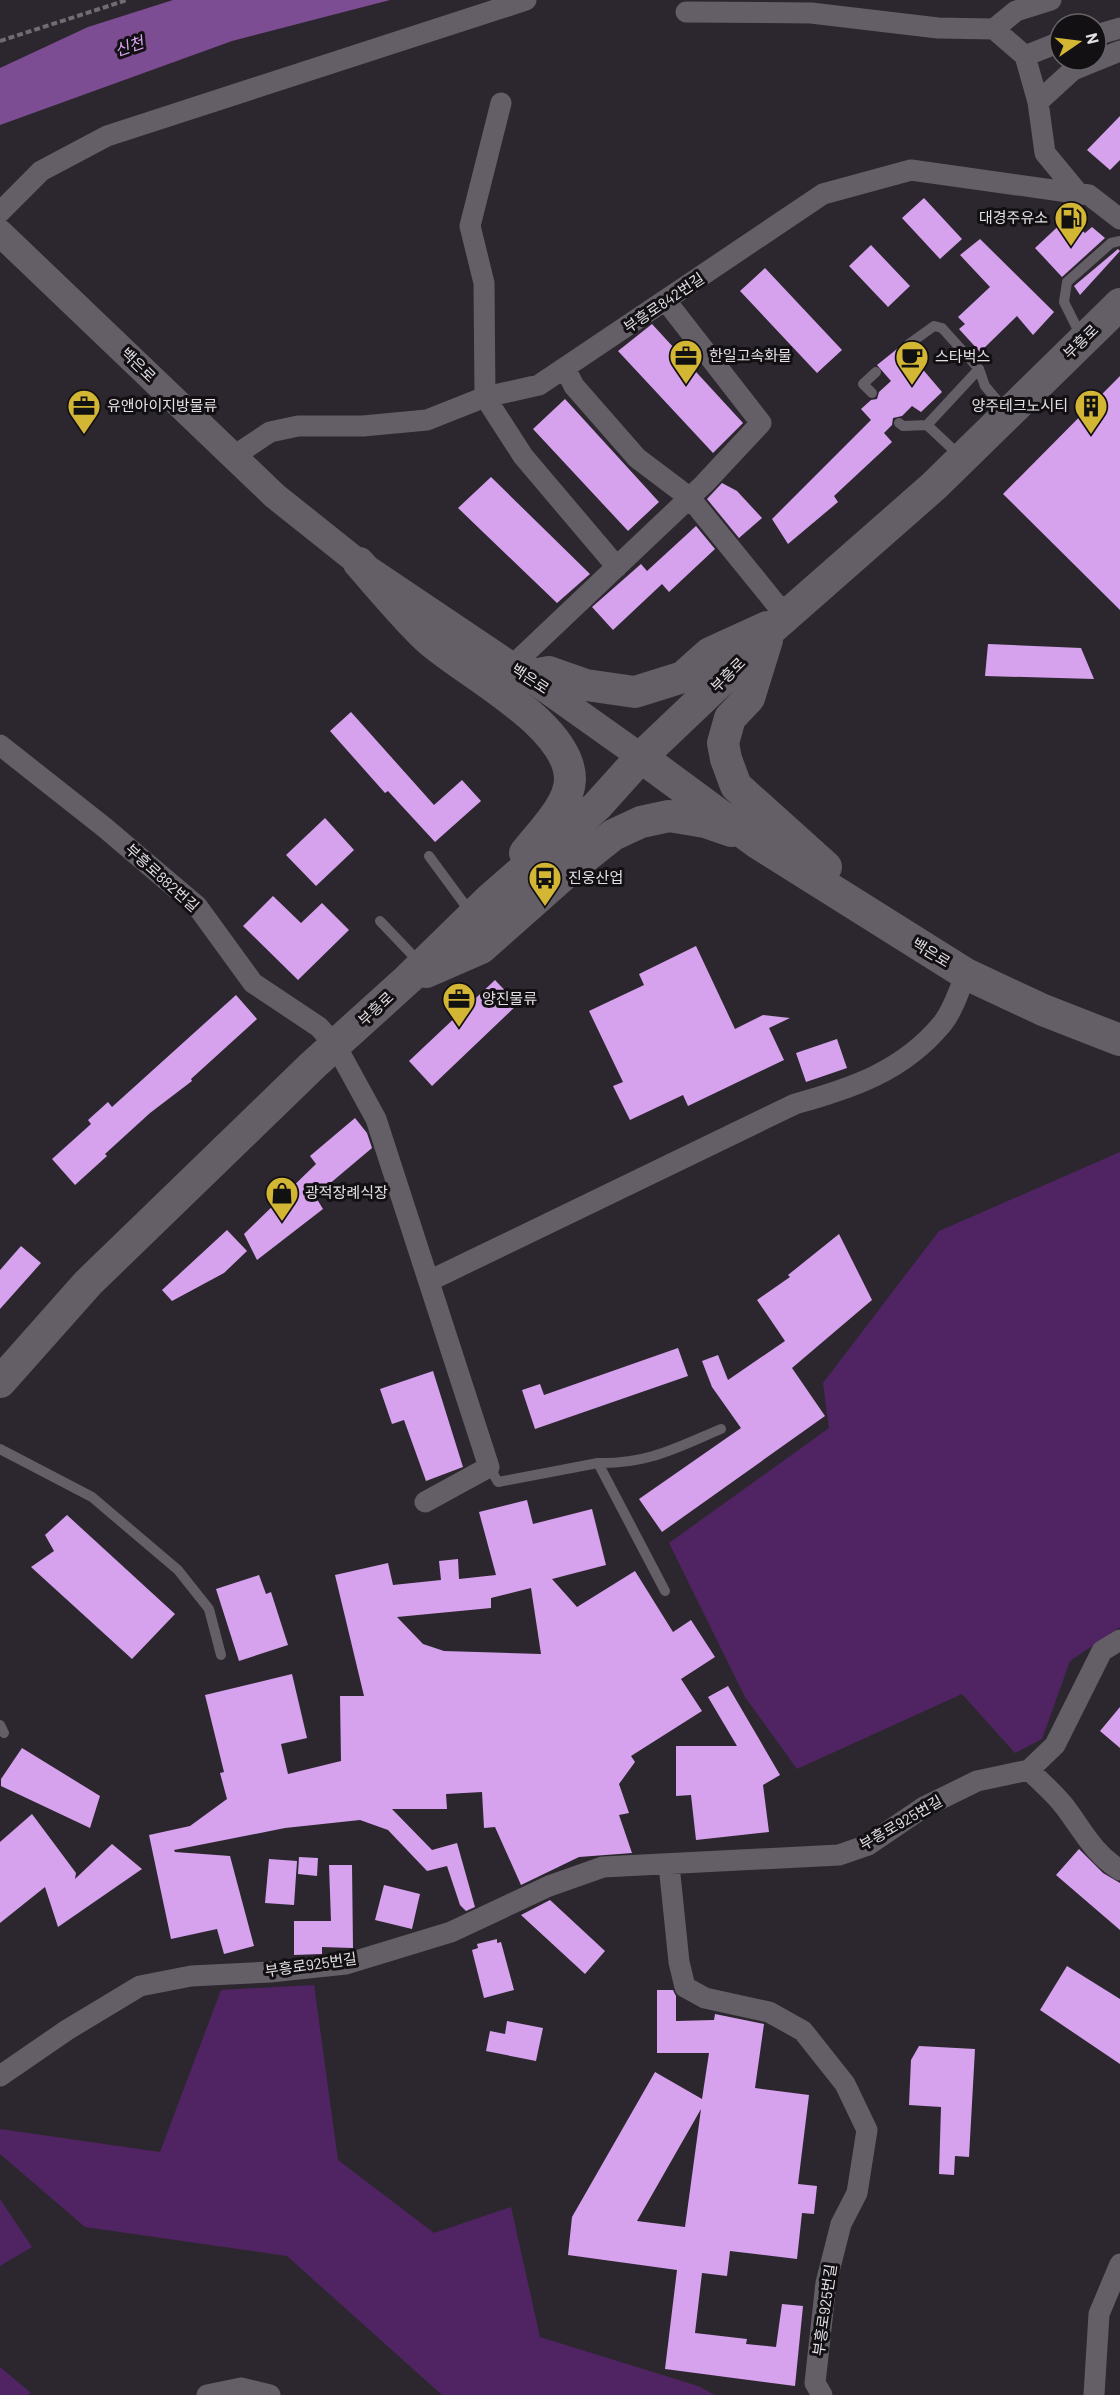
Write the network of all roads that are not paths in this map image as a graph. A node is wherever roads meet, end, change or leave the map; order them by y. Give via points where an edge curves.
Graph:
1 (526, 0) edge
2 (1051, 0) edge
3 (686, 12) dead end
4 (994, 29) junction
5 (1048, 47) edge
6 (1120, 51) edge
7 (1025, 56) junction
8 (1038, 102) junction
9 (501, 103) dead end
10 (1078, 193) junction
11 (0, 212) edge
12 (1120, 219) edge
13 (0, 233) edge
14 (1120, 241) edge
15 (666, 301) junction
16 (1120, 304) edge
17 (1083, 340) junction
18 (909, 344) dead end
19 (565, 368) junction
20 (979, 369) junction
21 (876, 372) dead end
22 (872, 393) dead end
23 (485, 397) junction
24 (1008, 413) junction
25 (899, 423) dead end
26 (927, 425) junction
27 (234, 456) junction
28 (962, 458) junction
29 (690, 498) junction
30 (359, 563) junction
31 (617, 567) junction
32 (781, 621) junction
33 (519, 671) junction
34 (0, 745) edge
35 (641, 757) junction
36 (597, 806) junction
37 (759, 844) junction
38 (429, 856) dead end
39 (568, 870) junction
40 (482, 907) junction
41 (380, 921) dead end
42 (908, 939) junction
43 (415, 972) junction
44 (966, 974) junction
45 (1120, 1040) edge
46 (336, 1046) junction
47 (429, 1281) junction
48 (0, 1382) edge
49 (721, 1429) dead end
50 (0, 1449) edge
51 (598, 1463) junction
52 (489, 1467) junction
53 (425, 1502) dead end
54 (665, 1591) dead end
55 (1120, 1640) edge
56 (221, 1655) dead end
57 (1029, 1770) junction
58 (669, 1865) junction
59 (1120, 1870) edge
60 (0, 2076) edge
61 (1120, 2264) edge
62 (207, 2395) edge
63 (270, 2395) edge
64 (822, 2395) edge
65 (1095, 2395) edge

1 - 11 street via 107,136 41,171
2 - 4 street via 1016,11
3 - 4 street via 811,12 938,28
4 - 7 street
5 - 7 street
6 - 8 street via 1073,70
7 - 8 street
8 - 10 street via 1045,153
9 - 23 street via 470,226 484,283
10 - 12 street, 부흥로842번길 via 1089,195
10 - 15 street, 부흥로842번길 via 911,170 823,194
13 - 27 street, 백은로
14 - 17 lane via 1111,243 1067,282 1065,302
15 - 19 street, 부흥로842번길
15 - 29 street via 761,423
16 - 17 main road, 부흥로
17 - 24 main road, 부흥로
18 - 20 lane via 934,326 942,328
19 - 23 street, 부흥로842번길 via 539,385
19 - 29 street via 574,386 637,458
20 - 24 lane via 985,386
20 - 26 lane
21 - 22 lane via 863,384
23 - 27 street, 부흥로842번길 via 427,420 363,426 298,426 270,432
23 - 31 street via 523,456
24 - 28 main road, 부흥로
25 - 26 lane
26 - 28 lane
27 - 30 street, 백은로 via 275,496
28 - 32 main road, 부흥로
29 - 31 street
29 - 32 street via 777,604
30 - 33 street, 백은로
30 - 40 main road via 429,639 512,698 557,745 565,759 570,777 568,797
31 - 33 street
32 - 33 main road via 710,653 683,677 634,692 586,685 549,672
32 - 35 main road, 부흥로
32 - 42 main road via 748,698 730,718 723,743 736,786
33 - 35 street, 백은로
34 - 46 street, 부흥로882번길 via 197,906 253,983 320,1027
35 - 36 main road, 부흥로
35 - 37 main road, 백은로
36 - 39 main road
36 - 40 main road, 부흥로
37 - 39 main road via 705,822 669,816 649,819 613,835
37 - 42 main road, 백은로
38 - 40 lane
39 - 43 main road via 481,948
40 - 43 main road, 부흥로
41 - 43 lane
42 - 44 main road, 백은로
43 - 46 main road, 부흥로
44 - 45 main road, 백은로
44 - 47 street via 943,1022 908,1058 854,1088 795,1104
46 - 47 street via 376,1119
46 - 48 main road, 부흥로 via 88,1283
47 - 52 street
49 - 51 lane via 650,1459
50 - 56 lane via 92,1497 178,1570 209,1609
51 - 52 lane via 498,1482
51 - 54 lane
52 - 53 street
55 - 57 street via 1102,1651 1055,1745
57 - 58 street, 부흥로925번길 via 977,1781 924,1807 868,1845 839,1855
57 - 59 street via 1065,1806 1103,1859
58 - 60 street, 부흥로925번길 via 603,1867 549,1886 452,1932 346,1964 190,1976 140,1986
58 - 64 street, 부흥로925번길 via 678,1962 685,1987 705,1998 769,2012 803,2031 845,2084 867,2130 857,2193 842,2224 826,2283 815,2383
61 - 65 street via 1099,2314
62 - 63 street via 241,2388

